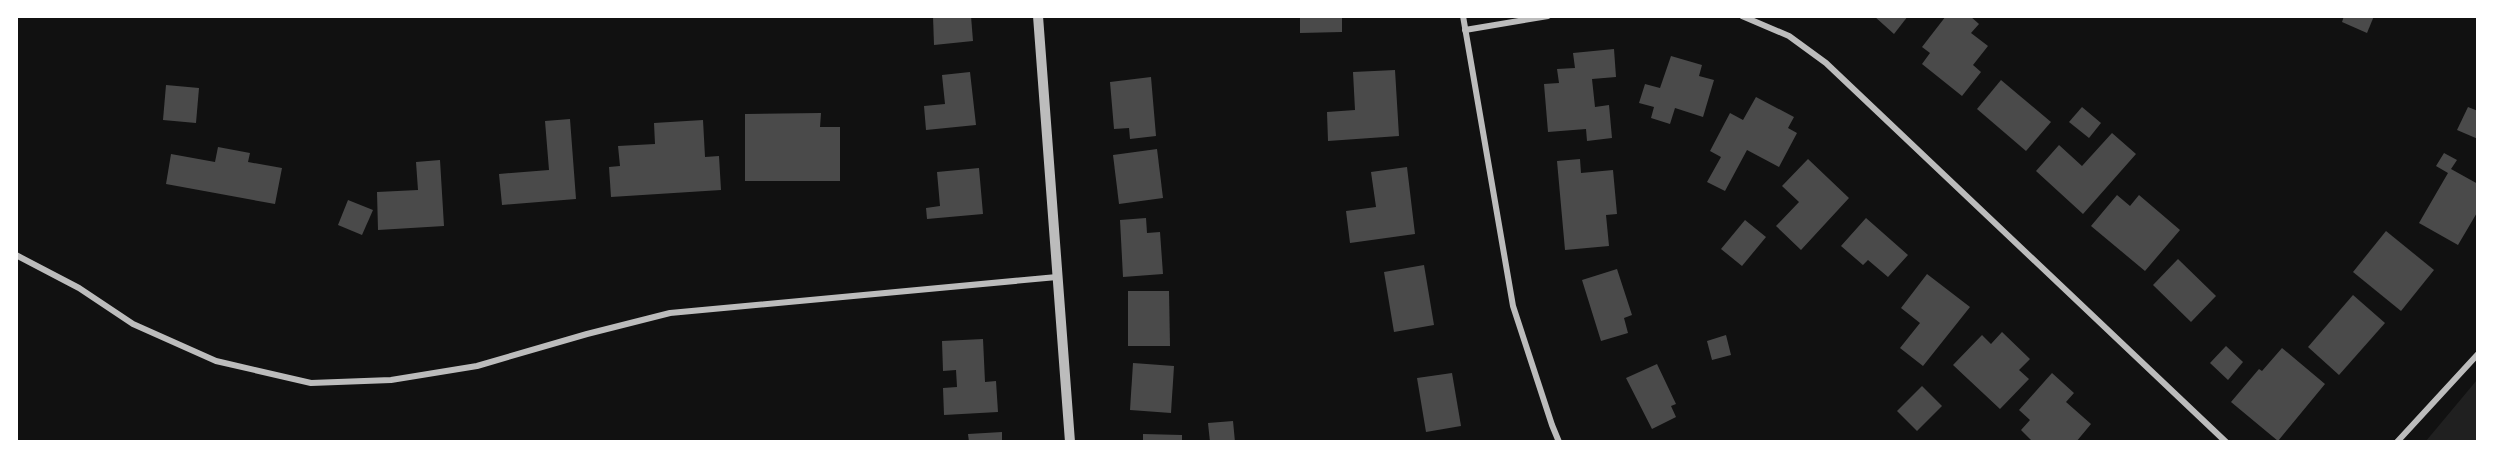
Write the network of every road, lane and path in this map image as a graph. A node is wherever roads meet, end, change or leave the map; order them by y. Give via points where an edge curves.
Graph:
1 (1038, 16) edge
2 (1463, 16) edge
3 (1548, 16) edge
4 (1742, 16) edge
5 (1465, 30) junction
6 (16, 255) edge
7 (1057, 277) junction
8 (2478, 354) edge
9 (1070, 441) edge
10 (1559, 441) edge
11 (2226, 441) edge
12 (2397, 441) edge

1 - 7 street
2 - 5 street
3 - 5 street
4 - 11 street via 1789,36 1826,63
5 - 10 street via 1513,306
6 - 7 street via 79,288 133,324 216,361 311,383 391,381 477,366 670,313
7 - 9 street
8 - 12 street

